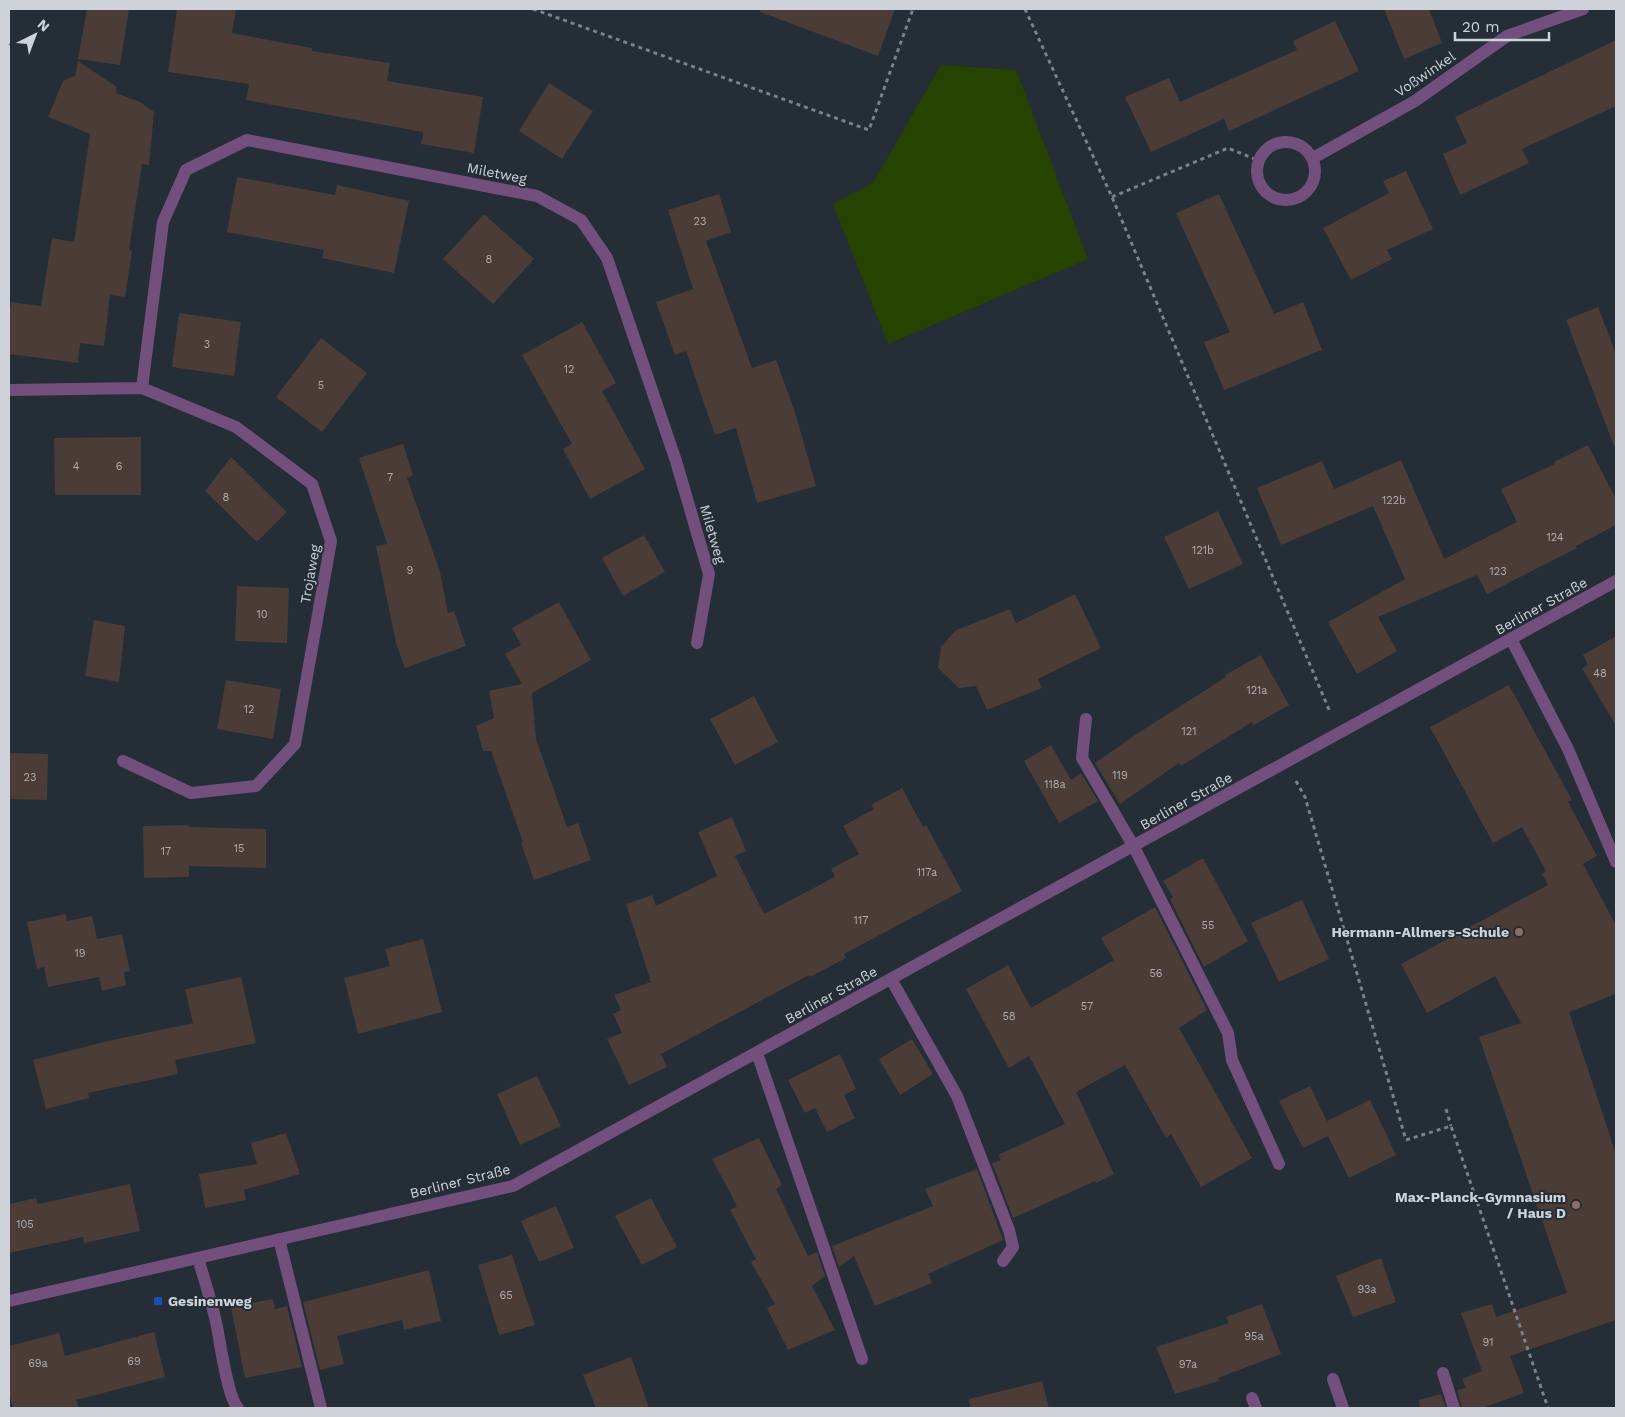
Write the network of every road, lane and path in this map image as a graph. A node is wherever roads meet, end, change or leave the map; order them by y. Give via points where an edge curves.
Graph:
1 (533, 9) edge
2 (913, 9) edge
3 (1025, 9) edge
4 (1582, 9) edge
5 (1313, 158) junction
6 (1257, 160) junction
7 (1112, 197) junction
8 (142, 388) junction
9 (9, 390) edge
10 (1616, 581) edge
11 (1511, 639) junction
12 (697, 644) dead end
13 (1086, 718) dead end
14 (1339, 735) junction
15 (123, 761) dead end
16 (1287, 763) junction
17 (1134, 847) junction
18 (1616, 862) edge
19 (891, 980) junction
20 (756, 1052) junction
21 (1446, 1109) dead end
22 (1451, 1126) junction
23 (1279, 1164) dead end
24 (279, 1239) junction
25 (198, 1258) junction
26 (1003, 1261) dead end
27 (9, 1301) edge
28 (862, 1359) dead end
29 (1443, 1373) dead end
30 (1333, 1379) dead end
31 (238, 1408) edge
32 (321, 1408) edge
33 (1343, 1408) edge
34 (1454, 1408) edge
35 (1548, 1408) edge

1 - 2 path via 869,130
3 - 7 path
4 - 5 street, Voßwinkel via 1507,36 1415,101
5 - 6 street via 1299,144 1280,141 1264,150
5 - 6 street via 1316,175 1309,190 1292,201 1272,198 1258,182
6 - 7 path via 1228,148
7 - 14 path
8 - 9 street, Trojaweg
8 - 12 street, Miletweg via 163,222 186,170 247,140 537,196 581,220 607,258 676,461 709,574
8 - 15 street, Trojaweg via 236,427 312,484 331,541 294,744 256,786 191,792
10 - 11 street, Berliner Straße
11 - 14 street, Berliner Straße
11 - 18 street via 1568,749
13 - 17 street via 1082,758
14 - 16 street, Berliner Straße
16 - 17 street, Berliner Straße
16 - 22 path via 1304,797 1406,1140
17 - 19 street, Berliner Straße
17 - 23 street via 1228,1033 1232,1060
19 - 20 street, Berliner Straße
19 - 26 street via 968,1121 1009,1230 1013,1247
20 - 24 street, Berliner Straße via 513,1186
20 - 28 street
21 - 22 path
22 - 35 path
24 - 25 street, Berliner Straße
24 - 32 street
25 - 27 street, Berliner Straße
25 - 31 street via 216,1320 229,1386
29 - 34 street
30 - 33 street

